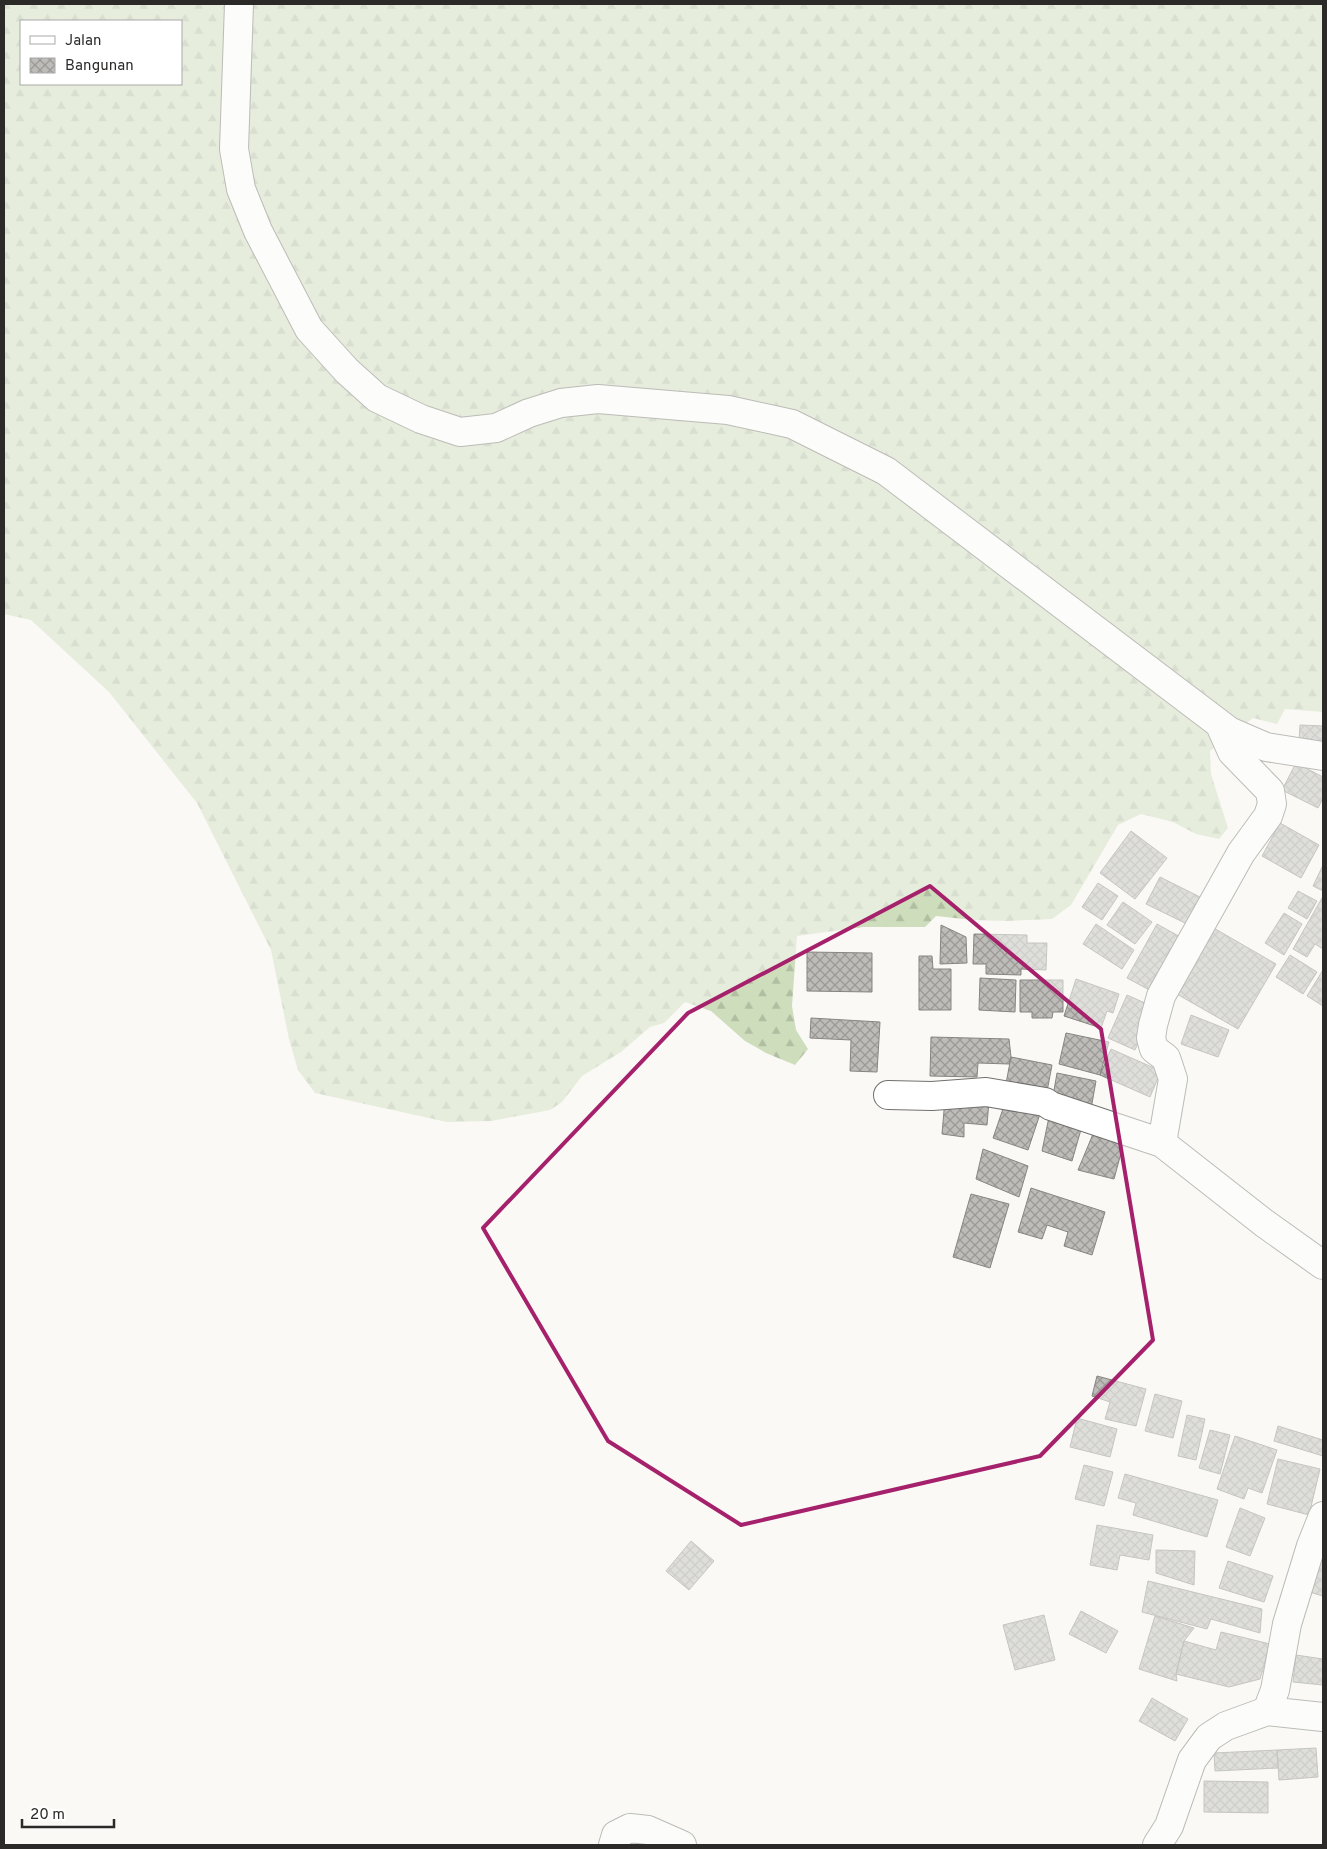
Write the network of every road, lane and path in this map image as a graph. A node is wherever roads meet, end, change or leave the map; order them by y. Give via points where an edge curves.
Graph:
1 (239, 4) edge
2 (1220, 725) junction
3 (1323, 756) edge
4 (888, 1096) dead end
5 (1162, 1143) junction
6 (1323, 1265) edge
7 (1323, 1516) edge
8 (1267, 1711) junction
9 (1323, 1717) edge
10 (613, 1845) edge
11 (682, 1845) edge
12 (1157, 1845) edge

1 - 2 street via 234,149 241,189 258,232 310,329 377,398 421,420 460,432 496,428 562,403 598,400 728,410 792,424 886,471
2 - 3 street via 1266,747
2 - 5 street via 1232,752 1270,791 1272,804 1268,816 1241,852 1161,996 1151,1038 1154,1049 1166,1058 1173,1079
4 - 5 street via 986,1092 1006,1095 1045,1102
5 - 6 street
7 - 8 street via 1287,1624 1275,1690
8 - 9 street
8 - 12 street via 1226,1726 1209,1737 1192,1760 1169,1826
10 - 11 street via 616,1835 630,1828 648,1830

